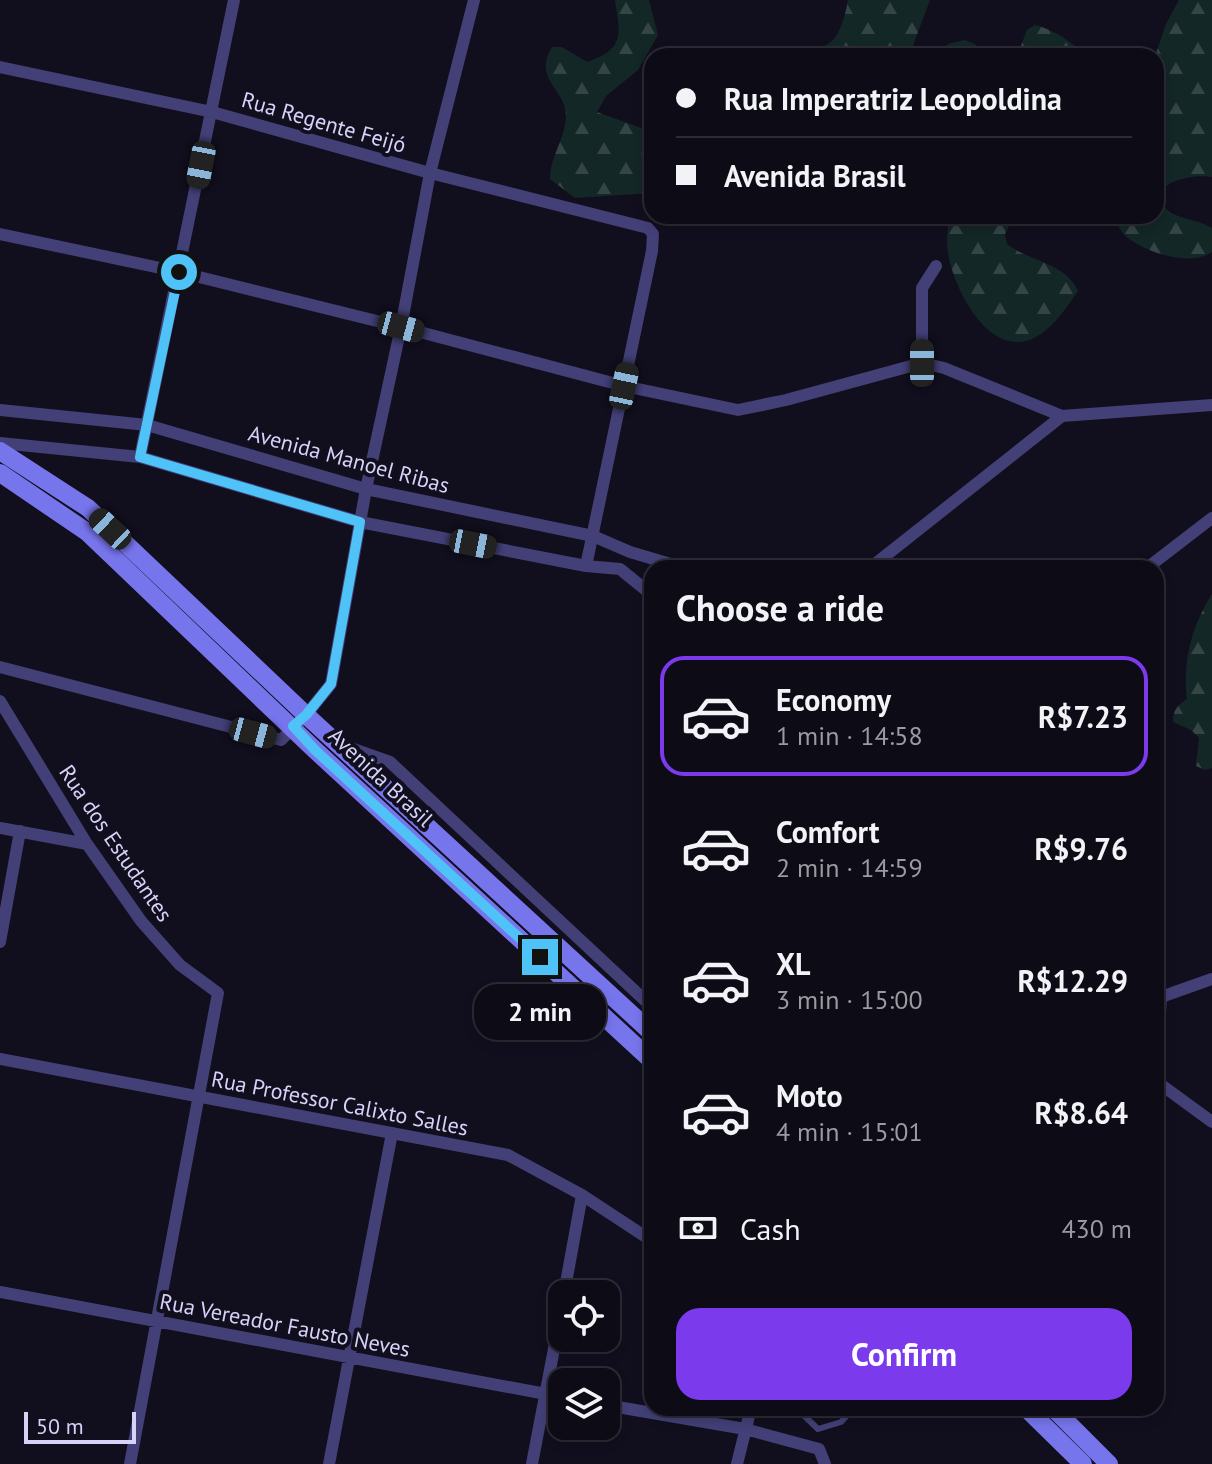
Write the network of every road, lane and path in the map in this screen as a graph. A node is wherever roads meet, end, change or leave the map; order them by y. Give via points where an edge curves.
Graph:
1 (234, 0) edge
2 (474, 0) edge
3 (0, 67) edge
4 (212, 112) junction
5 (430, 173) junction
6 (0, 234) edge
7 (936, 266) dead end
8 (179, 272) junction
9 (401, 327) junction
10 (922, 363) junction
11 (624, 386) junction
12 (1212, 405) edge
13 (0, 410) edge
14 (1062, 416) junction
15 (147, 425) junction
16 (0, 443) edge
17 (0, 451) edge
18 (140, 457) junction
19 (0, 473) edge
20 (366, 489) junction
21 (1212, 518) edge
22 (360, 522) junction
23 (593, 536) junction
24 (630, 552) junction
25 (657, 560) edge
26 (880, 560) edge
27 (1157, 560) edge
28 (586, 566) junction
29 (620, 569) junction
30 (644, 588) edge
31 (0, 667) edge
32 (0, 701) edge
33 (293, 727) junction
34 (339, 744) junction
35 (315, 750) junction
36 (0, 828) edge
37 (20, 831) junction
38 (87, 844) junction
39 (0, 942) edge
40 (1212, 979) edge
41 (1164, 993) edge
42 (644, 1000) edge
43 (644, 1026) edge
44 (644, 1054) edge
45 (0, 1059) edge
46 (1164, 1086) edge
47 (199, 1096) junction
48 (1212, 1122) edge
49 (392, 1133) junction
50 (582, 1195) junction
51 (644, 1236) edge
52 (567, 1280) edge
53 (0, 1292) edge
54 (157, 1321) junction
55 (554, 1352) edge
56 (350, 1357) junction
57 (547, 1395) junction
58 (620, 1407) edge
59 (644, 1412) edge
60 (670, 1416) edge
61 (749, 1416) edge
62 (804, 1416) edge
63 (847, 1416) edge
64 (1034, 1416) edge
65 (1061, 1416) edge
66 (745, 1429) junction
67 (130, 1464) edge
68 (329, 1464) edge
69 (532, 1464) edge
70 (737, 1464) edge
71 (825, 1464) edge
72 (1083, 1464) edge
73 (1109, 1464) edge

1 - 4 street
2 - 5 street
3 - 4 street, Rua Regente Feijó
4 - 5 street, Rua Regente Feijó
4 - 8 street
5 - 9 street
5 - 11 street, Rua Regente Feijó via 648,228 653,234
6 - 8 street
7 - 10 street via 922,288
8 - 9 street
8 - 15 street
9 - 11 street
9 - 20 street
10 - 11 street via 738,410
10 - 14 street
11 - 23 street
12 - 14 street
13 - 15 street, Avenida Manoel Ribas
14 - 26 street
15 - 18 street
15 - 20 street, Avenida Manoel Ribas
16 - 18 street
17 - 33 main road, Avenida Brasil via 88,508
18 - 22 street
19 - 33 main road, Avenida Brasil via 87,532
20 - 22 street
20 - 23 street, Avenida Manoel Ribas
21 - 27 street
22 - 28 street
22 - 33 street via 331,684
23 - 24 street, Avenida Manoel Ribas
23 - 28 street
24 - 25 street, Avenida Manoel Ribas
24 - 29 street
28 - 29 street
29 - 30 street
31 - 33 street
32 - 38 street, Rua dos Estudantes
33 - 34 main road, Avenida Brasil
33 - 35 main road, Avenida Brasil
34 - 35 street
34 - 42 street via 390,762
34 - 43 main road, Avenida Brasil
35 - 44 main road, Avenida Brasil
36 - 37 street
37 - 38 street
37 - 39 street
38 - 47 street, Rua dos Estudantes via 141,921 180,965 218,993
40 - 41 street
45 - 47 street, Rua Professor Calixto Salles
46 - 48 street
47 - 49 street, Rua Professor Calixto Salles
47 - 54 street
49 - 50 street, Rua Professor Calixto Salles via 508,1155
49 - 56 street
50 - 51 street, Rua Professor Calixto Salles
50 - 52 street
53 - 54 street, Rua Vereador Fausto Neves
54 - 56 street, Rua Vereador Fausto Neves
54 - 67 street
55 - 57 street
56 - 57 street, Rua Vereador Fausto Neves
56 - 68 street
57 - 69 street
58 - 59 street
60 - 66 street
61 - 66 street
62 - 63 lane via 818,1429
64 - 72 main road
65 - 73 main road
66 - 70 street
66 - 71 street via 819,1449

